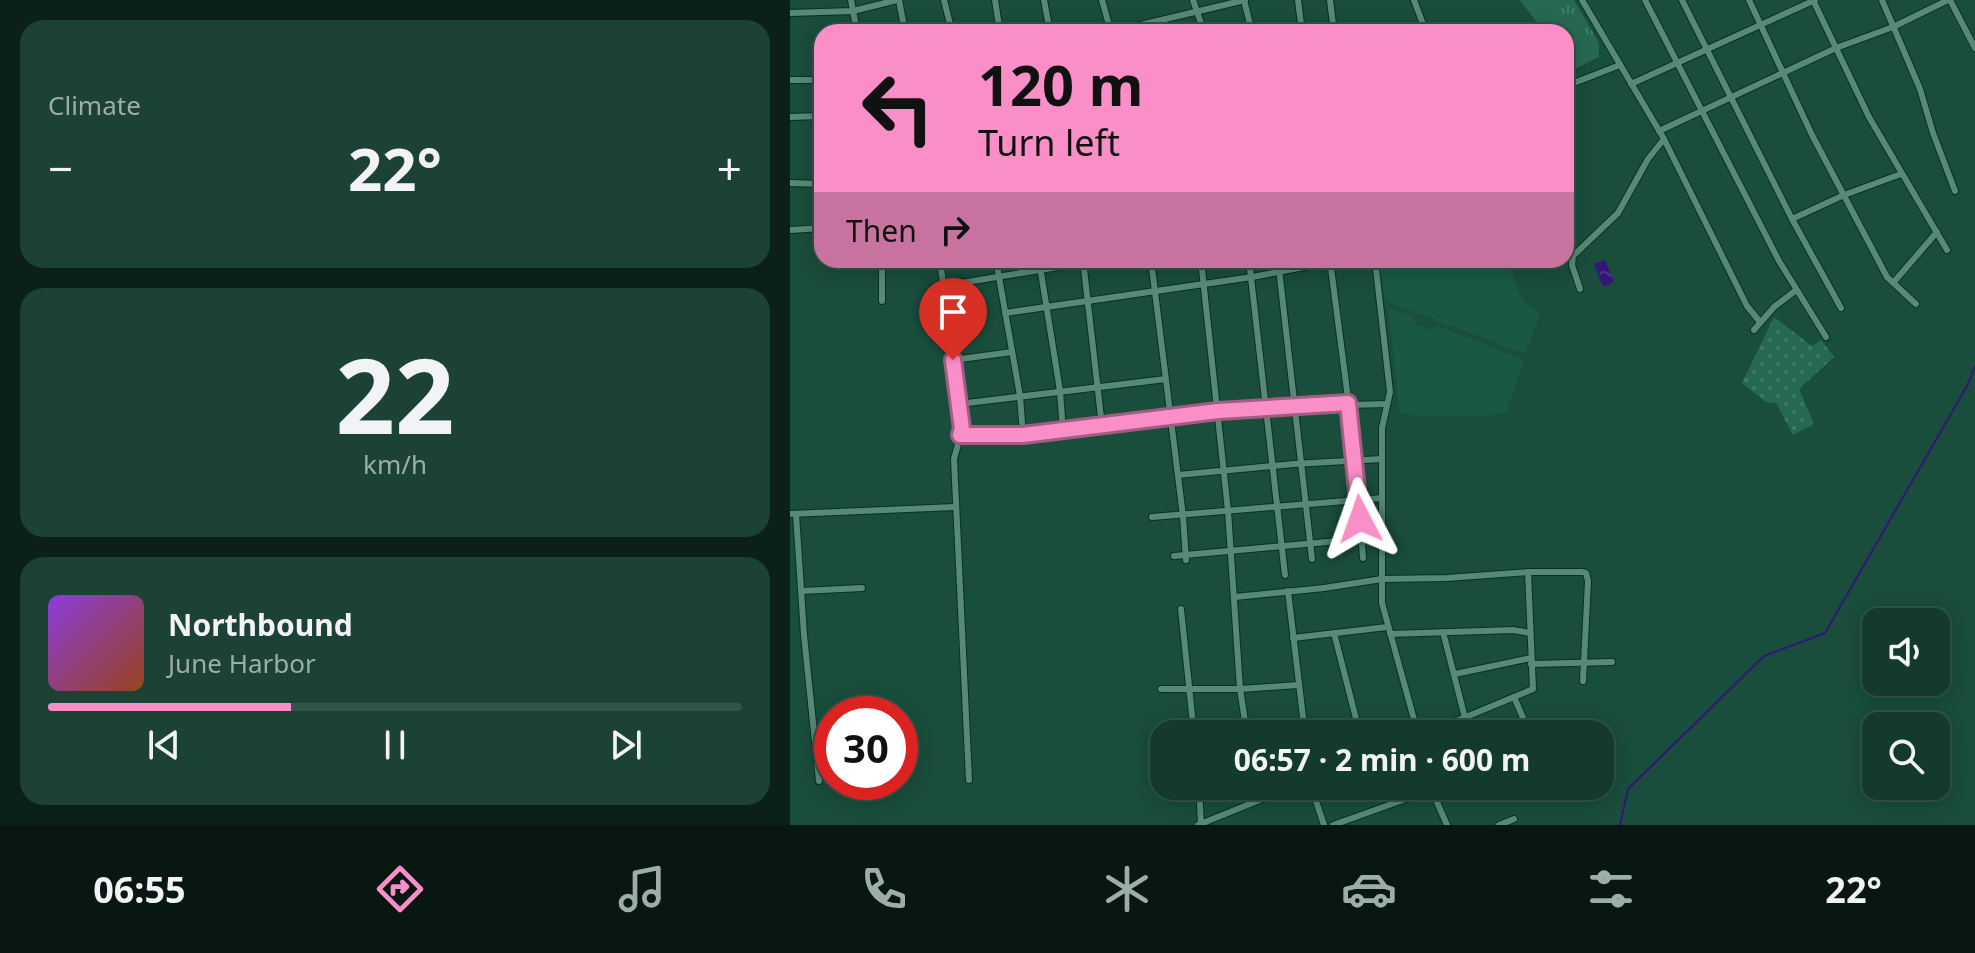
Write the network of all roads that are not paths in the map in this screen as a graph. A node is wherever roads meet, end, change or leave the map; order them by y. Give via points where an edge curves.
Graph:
1 (851, 0) edge
2 (898, 0) edge
3 (944, 0) edge
4 (995, 0) edge
5 (1044, 0) edge
6 (1102, 0) edge
7 (1193, 0) edge
8 (1245, 0) edge
9 (1298, 0) edge
10 (1330, 0) edge
11 (1414, 0) edge
12 (1582, 0) edge
13 (1645, 0) edge
14 (1682, 0) edge
15 (1749, 0) edge
16 (1814, 0) edge
17 (1882, 0) edge
18 (1949, 0) edge
19 (853, 11) junction
20 (790, 13) edge
21 (1198, 13) junction
22 (855, 24) edge
23 (903, 24) edge
24 (950, 24) edge
25 (999, 24) edge
26 (1048, 24) edge
27 (1109, 24) edge
28 (1148, 24) edge
29 (1201, 24) edge
30 (1250, 24) edge
31 (1301, 24) edge
32 (1333, 24) edge
33 (1423, 24) edge
34 (1761, 25) junction
35 (1893, 27) junction
36 (1836, 48) junction
37 (1975, 48) edge
38 (1707, 49) junction
39 (1677, 63) junction
40 (1620, 65) junction
41 (1785, 74) junction
42 (790, 80) edge
43 (814, 80) edge
44 (1574, 83) edge
45 (1631, 84) junction
46 (1731, 99) junction
47 (1701, 110) junction
48 (814, 116) edge
49 (790, 117) edge
50 (1659, 131) junction
51 (1664, 139) junction
52 (1901, 174) junction
53 (790, 183) edge
54 (814, 184) edge
55 (1955, 191) dead end
56 (1844, 195) junction
57 (1792, 219) junction
58 (814, 228) edge
59 (790, 230) edge
60 (1937, 232) junction
61 (1947, 250) dead end
62 (1574, 255) edge
63 (882, 268) edge
64 (941, 268) edge
65 (997, 268) edge
66 (1051, 268) edge
67 (1085, 268) edge
68 (1152, 268) edge
69 (1202, 268) edge
70 (1250, 268) edge
71 (1279, 268) edge
72 (1294, 268) edge
73 (1331, 268) edge
74 (1376, 268) edge
75 (1573, 268) edge
76 (1041, 270) junction
77 (1279, 271) junction
78 (999, 277) junction
79 (1252, 277) junction
80 (1893, 283) junction
81 (1204, 284) junction
82 (943, 286) junction
83 (1580, 289) dead end
84 (1156, 290) junction
85 (1795, 291) junction
86 (882, 301) dead end
87 (1089, 301) junction
88 (1916, 304) dead end
89 (1047, 308) junction
90 (1841, 308) dead end
91 (1005, 313) junction
92 (1760, 322) junction
93 (1754, 330) dead end
94 (1826, 337) dead end
95 (1012, 352) junction
96 (953, 360) junction
97 (1166, 379) junction
98 (1099, 386) junction
99 (1060, 391) junction
100 (1020, 396) junction
101 (1348, 403) junction
102 (959, 404) junction
103 (1387, 404) junction
104 (1265, 407) junction
105 (1295, 407) junction
106 (1218, 411) junction
107 (1171, 417) junction
108 (1102, 426) junction
109 (1063, 431) junction
110 (960, 435) junction
111 (1023, 435) junction
112 (1382, 459) junction
113 (1356, 460) junction
114 (1301, 463) junction
115 (1272, 466) junction
116 (1224, 471) junction
117 (1178, 475) junction
118 (1382, 498) junction
119 (1359, 499) junction
120 (1306, 505) junction
121 (955, 507) junction
122 (1278, 507) junction
123 (1228, 511) junction
124 (793, 514) edge
125 (1183, 516) junction
126 (1152, 517) dead end
127 (1382, 537) junction
128 (1361, 538) junction
129 (1311, 543) junction
130 (1282, 546) junction
131 (1231, 550) junction
132 (1174, 556) dead end
133 (1186, 558) junction
134 (1363, 558) dead end
135 (1312, 559) dead end
136 (1528, 572) junction
137 (1285, 575) dead end
138 (1382, 579) junction
139 (862, 588) dead end
140 (801, 591) junction
141 (1288, 591) junction
142 (1235, 597) junction
143 (1181, 609) dead end
144 (1388, 631) junction
145 (1443, 632) junction
146 (1334, 633) junction
147 (1530, 633) junction
148 (1293, 638) junction
149 (1531, 661) junction
150 (1612, 662) dead end
151 (1584, 664) junction
152 (1455, 674) junction
153 (1583, 681) dead end
154 (1298, 685) junction
155 (1161, 689) dead end
156 (1191, 689) junction
157 (1240, 689) junction
158 (1514, 697) junction
159 (1465, 718) junction
160 (1193, 720) edge
161 (1245, 720) edge
162 (1303, 720) edge
163 (1356, 720) edge
164 (1414, 720) edge
165 (1460, 720) edge
166 (1524, 720) edge
167 (814, 728) edge
168 (969, 780) dead end
169 (1199, 800) edge
170 (1260, 800) edge
171 (1316, 800) edge
172 (1399, 800) edge
173 (1436, 800) edge
174 (1514, 819) dead end
175 (1200, 825) edge
176 (1324, 825) edge
177 (1333, 825) edge
178 (1447, 825) edge
179 (1499, 825) edge

1 - 19 street
2 - 19 street
2 - 23 street
3 - 24 street
4 - 25 street
5 - 26 street
6 - 27 street
7 - 21 street
8 - 21 street
8 - 30 street
9 - 31 street
10 - 32 street
11 - 33 street
12 - 40 street
13 - 39 street
14 - 38 street
15 - 34 street
16 - 34 street
16 - 36 street
17 - 35 street
18 - 35 street
18 - 37 street
19 - 20 street
19 - 22 street
21 - 28 street
21 - 29 street
34 - 38 street
34 - 41 street
35 - 36 street
35 - 55 street
36 - 41 street
36 - 52 street
38 - 39 street
38 - 46 street
39 - 45 street
39 - 47 street
40 - 44 street
40 - 45 street
41 - 46 street
41 - 56 street
42 - 43 street
45 - 50 street
46 - 47 street
46 - 57 street
47 - 50 street
47 - 85 street
48 - 49 street
50 - 51 street
51 - 62 street via 1618,213
51 - 92 street via 1747,306
52 - 56 street
52 - 60 street
53 - 54 street
56 - 57 street
56 - 80 street
57 - 90 street
58 - 59 street
60 - 61 street
60 - 80 street
63 - 86 street
64 - 82 street
65 - 78 street
66 - 76 street
67 - 87 street
68 - 84 street
69 - 81 street
70 - 79 street
71 - 77 street
72 - 77 street
73 - 101 street
74 - 103 street
75 - 83 street
76 - 78 street
76 - 89 street
77 - 79 street
77 - 105 street
78 - 82 street
78 - 91 street
79 - 81 street
79 - 104 street
80 - 88 street
81 - 84 street
81 - 106 street
82 - 96 street
84 - 87 street
84 - 97 street
85 - 92 street
85 - 94 street
87 - 89 street
87 - 98 street
89 - 91 street
89 - 99 street
91 - 95 street
92 - 93 street
95 - 96 street
95 - 100 street
96 - 102 street
97 - 98 street
97 - 107 street
98 - 99 street
98 - 108 street
99 - 100 street
99 - 109 street
100 - 102 street
100 - 111 street
101 - 103 street
101 - 105 street
101 - 113 street
102 - 110 street
103 - 112 street
104 - 105 street
104 - 106 street
104 - 115 street
105 - 114 street
106 - 107 street
106 - 116 street
107 - 108 street
107 - 117 street
108 - 109 street
109 - 111 street
110 - 111 street
110 - 121 street via 954,459
112 - 113 street
112 - 118 street
113 - 114 street
113 - 119 street
114 - 115 street
114 - 120 street
115 - 116 street
115 - 122 street
116 - 117 street
116 - 123 street
117 - 125 street
118 - 119 street
118 - 127 street
119 - 120 street
119 - 128 street
120 - 122 street
120 - 129 street
121 - 124 street
121 - 168 street
122 - 123 street
122 - 130 street
123 - 125 street
123 - 131 street
124 - 140 street
125 - 126 street
125 - 133 street
127 - 128 street
127 - 138 street
128 - 129 street
128 - 134 street
129 - 130 street
129 - 135 street
130 - 131 street
130 - 137 street
131 - 133 street
131 - 142 street
132 - 133 street
136 - 138 street
136 - 147 street
136 - 151 street via 1586,573
138 - 141 street
138 - 144 street
139 - 140 street
140 - 167 street
141 - 142 street
141 - 148 street
142 - 157 street
143 - 156 street
144 - 145 street
144 - 146 street
144 - 164 street
145 - 147 street
145 - 152 street
146 - 148 street
146 - 163 street
147 - 149 street
148 - 154 street
149 - 151 street
149 - 152 street
149 - 158 street via 1533,689
150 - 151 street
151 - 153 street
152 - 159 street
154 - 157 street
154 - 162 street
155 - 156 street
156 - 157 street
156 - 160 street
157 - 161 street
158 - 159 street
158 - 166 street
159 - 165 street
169 - 175 street
170 - 175 street
171 - 176 street
172 - 177 street
173 - 178 street
174 - 179 street

